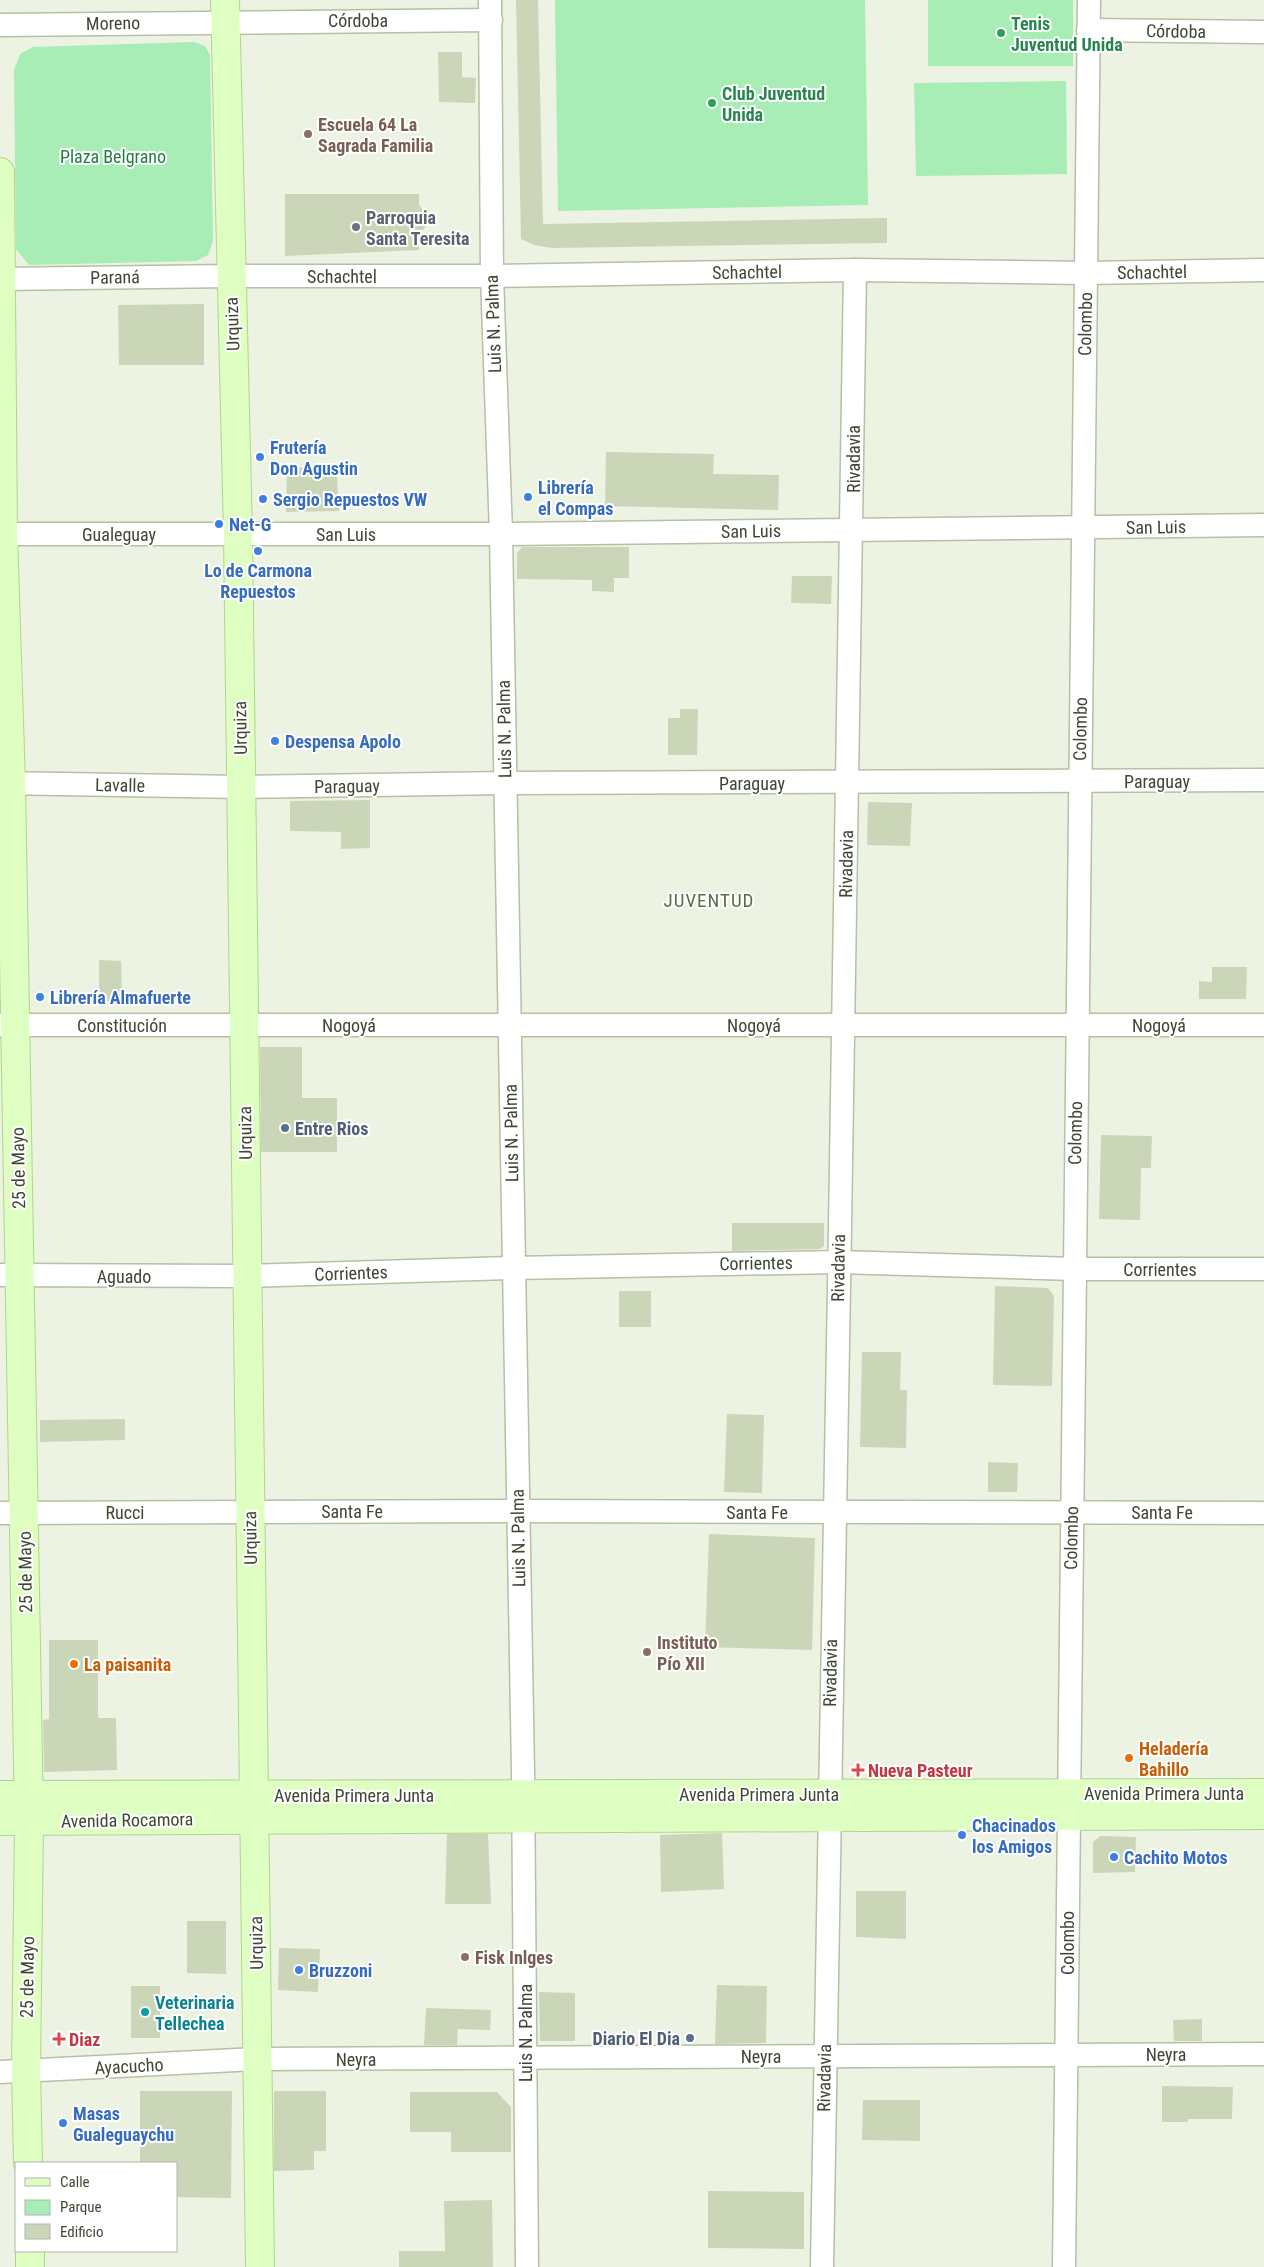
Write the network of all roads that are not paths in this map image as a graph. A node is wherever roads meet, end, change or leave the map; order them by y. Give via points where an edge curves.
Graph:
1 (1088, 0) edge
2 (490, 10) edge
3 (225, 11) edge
4 (0, 25) edge
5 (1088, 30) junction
6 (1264, 32) edge
7 (0, 172) edge
8 (855, 270) junction
9 (1264, 270) edge
10 (1086, 272) junction
11 (230, 276) junction
12 (492, 276) junction
13 (1, 279) edge
14 (1264, 526) edge
15 (1082, 528) junction
16 (853, 530) junction
17 (2, 534) edge
18 (238, 534) junction
19 (501, 534) junction
20 (1264, 780) edge
21 (1079, 781) junction
22 (848, 782) junction
23 (6, 783) edge
24 (505, 784) junction
25 (241, 787) junction
26 (8, 1025) edge
27 (244, 1025) junction
28 (509, 1025) junction
29 (1077, 1025) junction
30 (843, 1026) junction
31 (1264, 1026) edge
32 (838, 1262) junction
33 (514, 1268) junction
34 (1074, 1269) junction
35 (1264, 1269) edge
36 (10, 1275) edge
37 (247, 1276) junction
38 (250, 1511) junction
39 (518, 1511) junction
40 (833, 1512) junction
41 (1071, 1512) junction
42 (1264, 1512) edge
43 (12, 1513) edge
44 (1264, 1793) edge
45 (0, 1795) edge
46 (1068, 1805) junction
47 (827, 1806) junction
48 (254, 1807) junction
49 (523, 1807) junction
50 (29, 1808) junction
51 (1264, 1815) edge
52 (0, 1821) edge
53 (1264, 2054) edge
54 (1066, 2055) junction
55 (824, 2056) junction
56 (525, 2058) junction
57 (258, 2059) junction
58 (13, 2071) edge
59 (28, 2162) edge
60 (30, 2252) edge
61 (30, 2267) edge
62 (260, 2267) edge
63 (527, 2267) edge
64 (822, 2267) edge
65 (1064, 2267) edge

1 - 5 street, Colombo
2 - 3 street, Córdoba
2 - 12 street, Luis N. Palma
3 - 4 street, Moreno
3 - 11 street, Urquiza
5 - 6 street, Córdoba
5 - 10 street, Colombo
7 - 13 street, 25 de Mayo
8 - 10 street, Schachtel
8 - 12 street, Schachtel
8 - 16 street, Rivadavia
9 - 10 street, Schachtel
10 - 15 street, Colombo
11 - 12 street, Schachtel
11 - 13 street, Paraná
11 - 18 street, Urquiza
12 - 19 street, Luis N. Palma
13 - 17 street, 25 de Mayo
14 - 15 street, San Luis
15 - 16 street, San Luis
15 - 21 street, Colombo
16 - 19 street, San Luis
16 - 22 street, Rivadavia
17 - 18 street, Gualeguay
17 - 23 street, 25 de Mayo
18 - 19 street, San Luis
18 - 25 street, Urquiza
19 - 24 street, Luis N. Palma
20 - 21 street, Paraguay
21 - 22 street, Paraguay
21 - 29 street, Colombo
22 - 24 street, Paraguay
22 - 30 street, Rivadavia
23 - 25 street, Lavalle
23 - 26 street, 25 de Mayo
24 - 25 street, Paraguay
24 - 28 street, Luis N. Palma
25 - 27 street, Urquiza
26 - 27 street, Constitución
26 - 36 street, 25 de Mayo
27 - 28 street, Nogoyá
27 - 37 street, Urquiza
28 - 30 street, Nogoyá
28 - 33 street, Luis N. Palma
29 - 30 street, Nogoyá
29 - 31 street, Nogoyá
29 - 34 street, Colombo
30 - 32 street, Rivadavia
32 - 33 street, Corrientes
32 - 34 street, Corrientes
32 - 40 street, Rivadavia
33 - 37 street, Corrientes
33 - 39 street, Luis N. Palma
34 - 35 street, Corrientes
34 - 41 street, Colombo
36 - 37 street, Aguado
36 - 43 street, 25 de Mayo
37 - 38 street, Urquiza
38 - 39 street, Santa Fe
38 - 43 street, Rucci
38 - 48 street, Urquiza
39 - 40 street, Santa Fe
39 - 49 street, Luis N. Palma
40 - 41 street, Santa Fe
40 - 47 street, Rivadavia
41 - 42 street, Santa Fe
41 - 46 street, Colombo
43 - 50 street, 25 de Mayo
44 - 46 street, Avenida Primera Junta
45 - 50 street, Avenida Rocamora
46 - 47 street, Avenida Primera Junta
46 - 51 street, Avenida Primera Junta
46 - 54 street, Colombo
47 - 49 street, Avenida Primera Junta
47 - 55 street, Rivadavia
48 - 49 street, Avenida Primera Junta
48 - 50 street, Avenida Rocamora
48 - 57 street, Urquiza
49 - 56 street, Luis N. Palma
50 - 52 street, Avenida Rocamora
50 - 58 street, 25 de Mayo
53 - 54 street, Neyra
54 - 55 street, Neyra
54 - 65 street, Colombo
55 - 56 street, Neyra
55 - 64 street, Rivadavia
56 - 57 street, Neyra
56 - 63 street, Luis N. Palma
57 - 58 street, Ayacucho
57 - 62 street, Urquiza
58 - 59 street, 25 de Mayo
60 - 61 street

